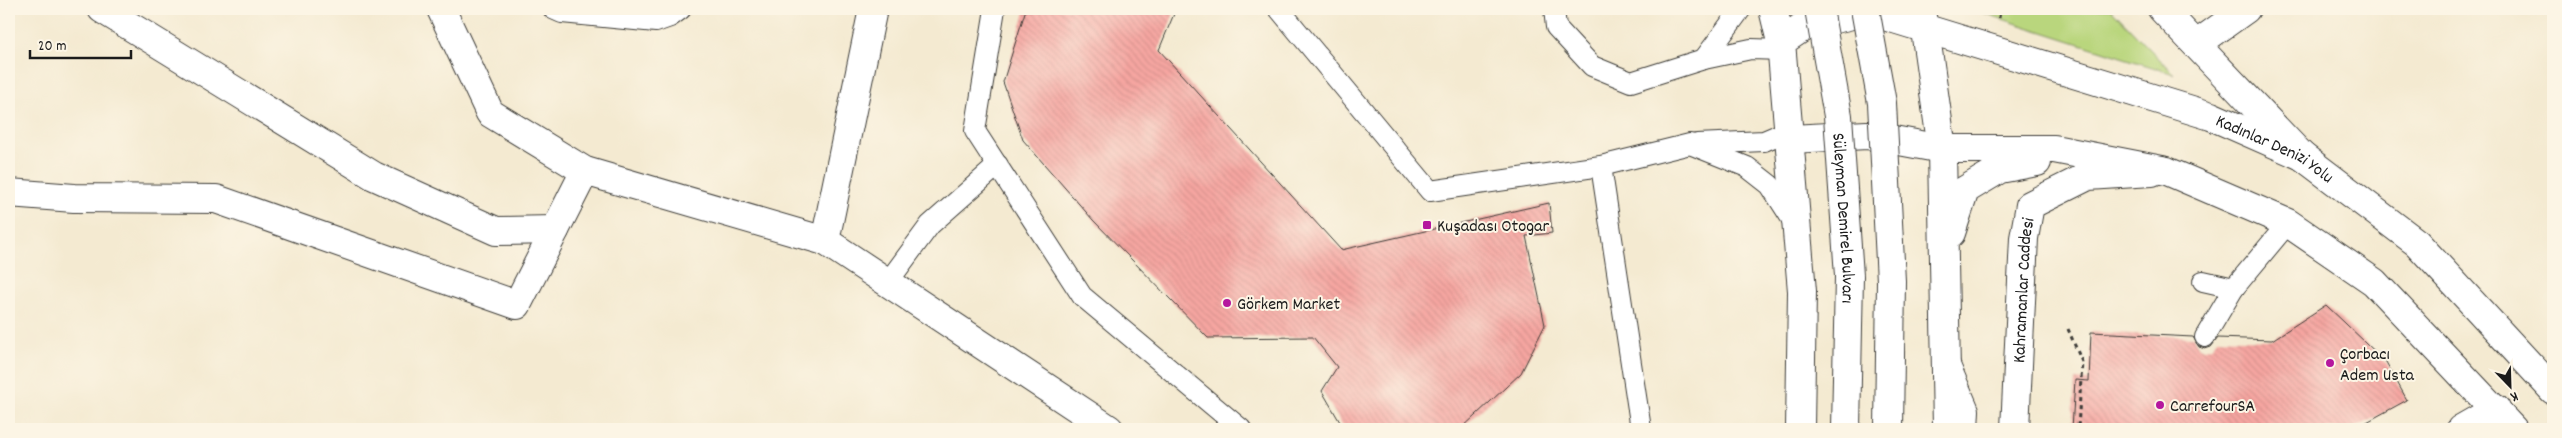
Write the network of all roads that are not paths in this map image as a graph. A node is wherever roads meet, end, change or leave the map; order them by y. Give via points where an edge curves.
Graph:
1 (102, 9) edge
2 (441, 9) edge
3 (553, 9) edge
4 (681, 9) edge
5 (873, 9) edge
6 (995, 9) edge
7 (1279, 9) edge
8 (1554, 9) edge
9 (1741, 9) edge
10 (1773, 9) edge
11 (1819, 9) edge
12 (1865, 9) edge
13 (2162, 9) edge
14 (2246, 9) edge
15 (1922, 19) edge
16 (2197, 44) junction
17 (1782, 46) junction
18 (1704, 59) junction
19 (1790, 135) junction
20 (1690, 144) junction
21 (1942, 149) junction
22 (2082, 154) junction
23 (2302, 156) junction
24 (998, 165) junction
25 (1602, 166) junction
26 (585, 170) junction
27 (2167, 171) junction
28 (9, 193) edge
29 (2288, 223) junction
30 (555, 230) junction
31 (825, 241) junction
32 (1944, 253) junction
33 (2203, 281) dead end
34 (888, 282) junction
35 (2234, 288) junction
36 (1802, 291) junction
37 (2205, 337) dead end
38 (1946, 356) junction
39 (2553, 390) edge
40 (2505, 419) edge
41 (1110, 429) edge
42 (1241, 429) edge
43 (1641, 429) edge
44 (1800, 429) edge
45 (1846, 429) edge
46 (1889, 429) edge
47 (1947, 429) edge
48 (1968, 429) edge
49 (2015, 429) edge
50 (2461, 429) edge

1 - 30 main road via 374,176 496,231
2 - 26 main road via 490,113
3 - 4 lane via 562,13 656,22
5 - 31 main road
6 - 24 lane via 975,130
7 - 25 lane via 1430,191
8 - 18 lane via 1556,27 1592,66 1631,82
9 - 18 lane
10 - 17 main road
11 - 45 main road, Süleyman Demirel Bulvarı, bridge via 1838,116 1849,276
12 - 46 main road, bridge via 1882,103 1891,281
13 - 16 main road
14 - 16 main road
15 - 17 main road, Kadınlar Denizi Yolu via 1852,14 1806,26
15 - 21 main road
15 - 23 main road, Kadınlar Denizi Yolu via 2211,116
16 - 23 main road
17 - 18 lane
17 - 19 main road
19 - 20 lane via 1764,141
19 - 21 main road via 1868,135
19 - 36 main road
20 - 25 lane
20 - 36 lane via 1746,167 1770,185 1797,227
21 - 22 main road via 2054,149
21 - 32 main road
22 - 27 main road
22 - 32 main road via 2000,169 1965,190
23 - 39 main road, Kadınlar Denizi Yolu via 2417,243
24 - 34 lane via 930,225
24 - 42 lane via 1082,296
25 - 43 lane
26 - 30 main road
26 - 31 main road
27 - 29 main road
27 - 49 main road, Kahramanlar Caddesi via 2088,176 2030,205 2024,238
28 - 30 main road via 74,198 216,199 517,305
29 - 35 lane
29 - 40 main road via 2374,282
31 - 34 main road
32 - 38 main road
33 - 35 lane
34 - 41 main road
35 - 37 lane
36 - 44 main road
38 - 47 main road
38 - 48 lane via 1969,410
40 - 50 main road

